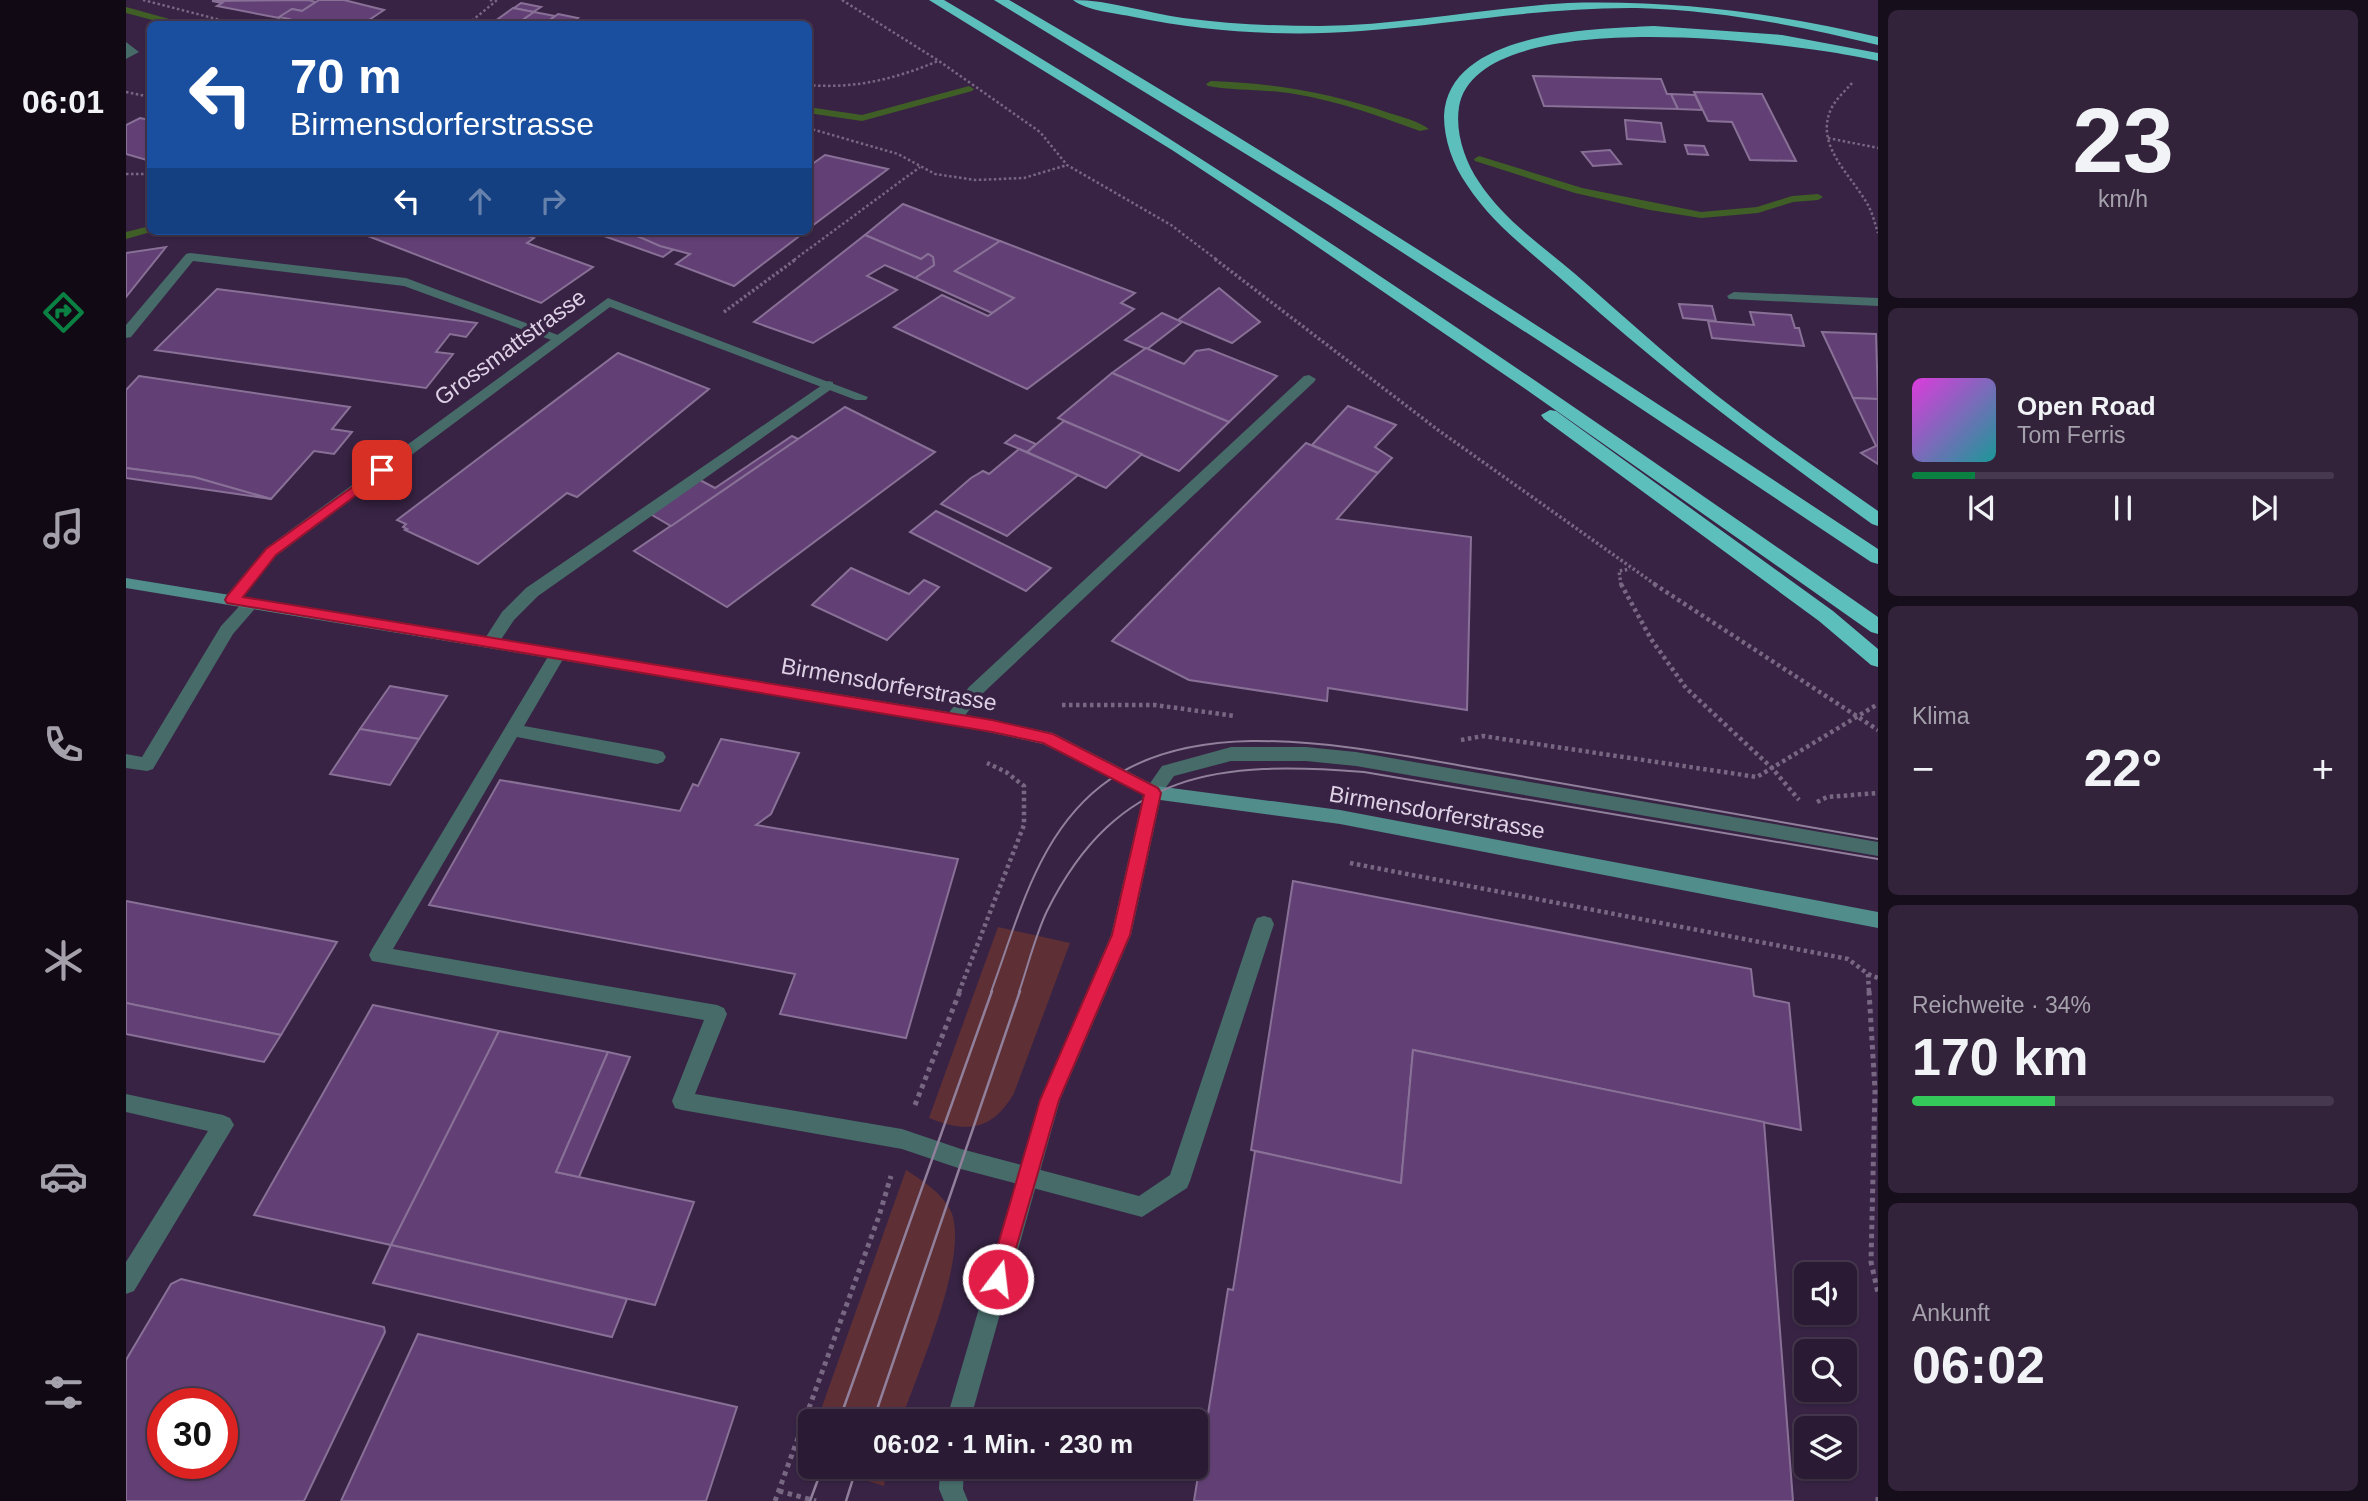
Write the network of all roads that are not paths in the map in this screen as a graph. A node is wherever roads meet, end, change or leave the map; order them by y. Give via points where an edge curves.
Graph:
1 (935, 0) edge
2 (1000, 0) edge
3 (1079, 0) edge
4 (1785, 39) junction
5 (1878, 41) edge
6 (126, 45) edge
7 (126, 56) edge
8 (1878, 57) edge
9 (1878, 69) edge
10 (1378, 280) junction
11 (1734, 296) dead end
12 (1878, 302) edge
13 (126, 334) edge
14 (559, 338) junction
15 (1309, 379) dead end
16 (828, 385) junction
17 (861, 397) dead end
18 (1878, 520) edge
19 (1878, 558) edge
20 (126, 583) edge
21 (232, 600) junction
22 (251, 603) junction
23 (1878, 627) edge
24 (490, 643) junction
25 (558, 654) junction
26 (1878, 660) edge
27 (953, 719) junction
28 (512, 730) junction
29 (657, 757) dead end
30 (126, 761) edge
31 (1153, 793) junction
32 (1878, 849) edge
33 (1878, 920) edge
34 (1264, 924) dead end
35 (126, 1103) edge
36 (1026, 1177) junction
37 (126, 1283) edge
38 (961, 1409) edge
39 (951, 1479) edge
40 (956, 1501) edge

1 - 10 highway via 1054,69
2 - 19 highway via 1270,160
3 - 5 highway via 1183,22 1275,30 1358,28 1597,5 1674,5 1788,20
4 - 8 highway
4 - 9 highway
4 - 18 highway via 1675,24 1549,32 1492,52 1472,67 1452,101 1450,124 1462,165 1474,186 1510,225 1646,346
6 - 7 street via 134,52
10 - 23 highway
10 - 26 highway via 1572,432 1826,616
11 - 12 street
13 - 14 street via 190,257 406,282
14 - 16 street, Grossmattstrasse via 608,302
14 - 21 street, Grossmattstrasse via 271,552
15 - 27 street via 975,691
16 - 17 street, Grossmattstrasse
16 - 24 street via 532,592
20 - 21 main road, Birmensdorferstrasse
21 - 22 main road, Birmensdorferstrasse
22 - 24 main road, Birmensdorferstrasse
22 - 30 street via 227,630 147,764
24 - 25 main road, Birmensdorferstrasse
25 - 27 main road, Birmensdorferstrasse
25 - 28 street
27 - 31 main road, Birmensdorferstrasse via 1047,738
28 - 29 street
28 - 36 street via 379,955 717,1013 682,1101 902,1139
31 - 32 street via 1168,771 1198,760 1231,754 1306,754
31 - 33 main road, Birmensdorferstrasse via 1340,817
31 - 36 street via 1121,935 1049,1100
34 - 36 street via 1178,1181 1142,1207
35 - 37 street via 223,1125
36 - 38 street
39 - 40 street

